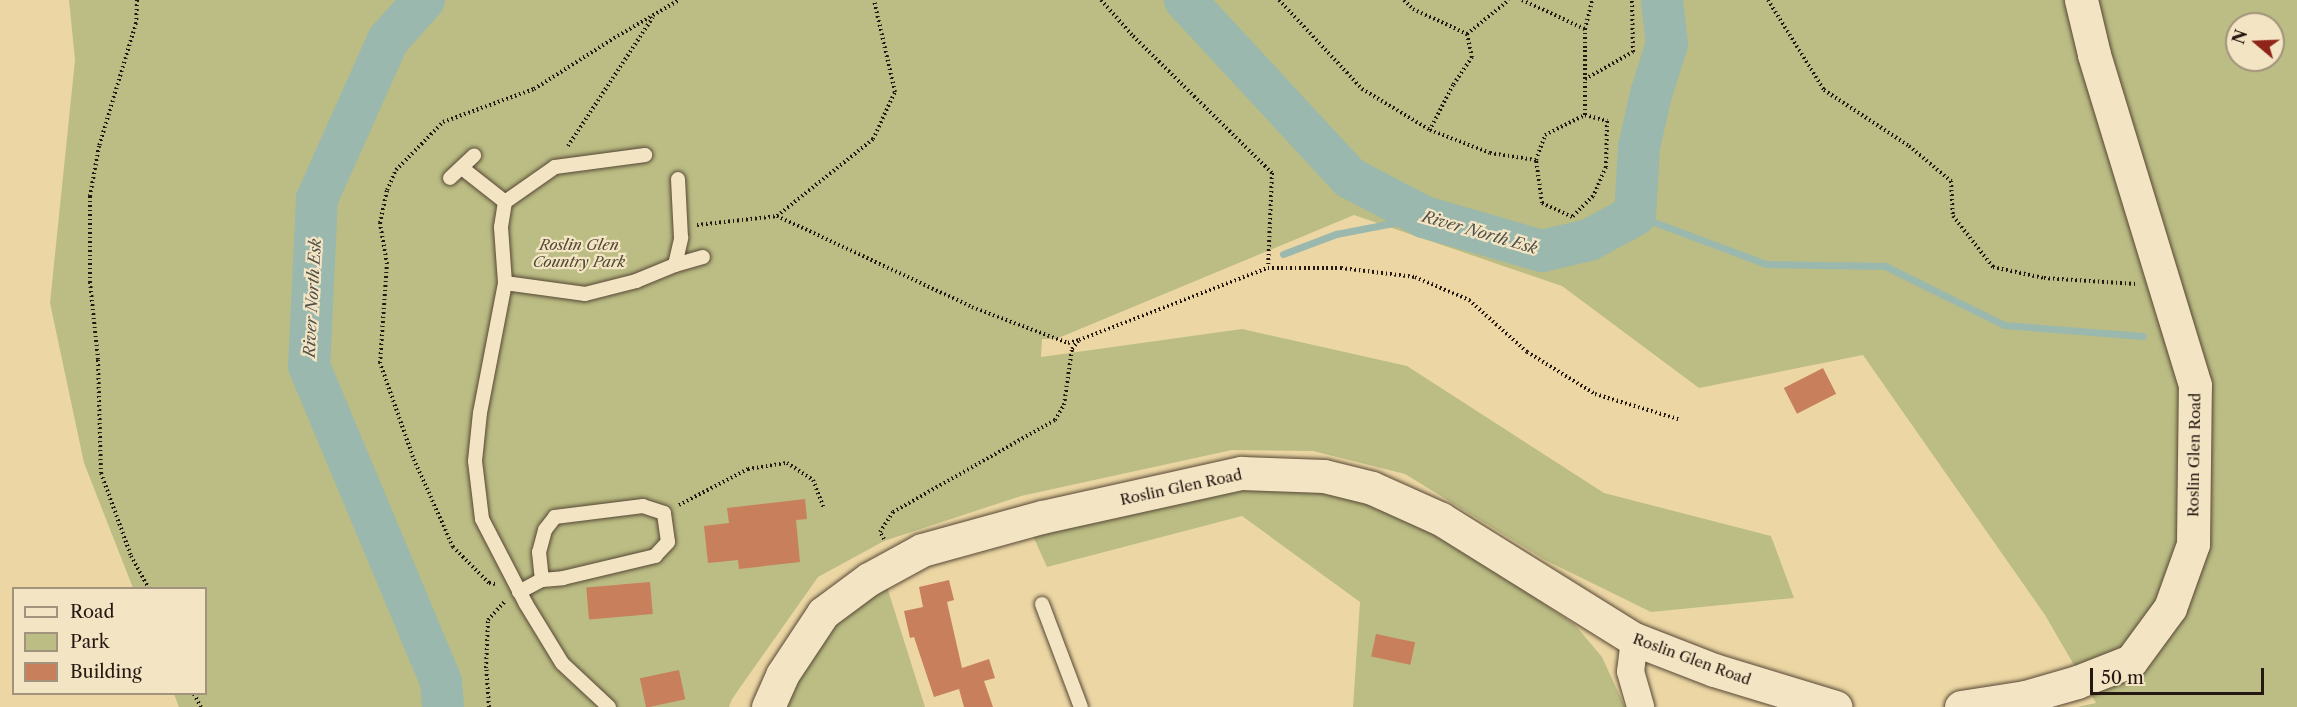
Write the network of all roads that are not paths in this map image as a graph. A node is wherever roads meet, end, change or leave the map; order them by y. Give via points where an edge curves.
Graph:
1 (2081, 0) edge
2 (645, 155) dead end
3 (474, 156) dead end
4 (462, 168) junction
5 (450, 178) dead end
6 (678, 179) dead end
7 (505, 202) junction
8 (703, 257) dead end
9 (675, 265) junction
10 (505, 283) junction
11 (542, 580) junction
12 (518, 590) junction
13 (1042, 604) dead end
14 (1634, 639) junction
15 (609, 707) edge
16 (768, 707) edge
17 (1081, 707) edge
18 (1640, 707) edge
19 (1836, 707) edge
20 (1961, 707) edge

1 - 20 main road, Roslin Glen Road via 2195,385 2193,544 2170,608 2131,661 2025,697
2 - 7 lane via 555,167
3 - 4 lane
4 - 5 lane
4 - 7 lane
6 - 9 lane via 681,238
7 - 10 lane via 501,227
8 - 9 lane
9 - 10 lane via 636,281 585,294
10 - 12 lane via 480,413 476,461 482,519
11 - 11 lane via 655,556 668,542 664,513 643,506 555,517 545,530 539,552
11 - 12 lane
12 - 15 lane via 562,663
13 - 17 lane
14 - 16 main road, Roslin Glen Road via 1441,519 1372,488 1324,476 1241,473 1042,517 922,550 869,579 823,613 782,675
14 - 18 street via 1630,671
14 - 19 main road, Roslin Glen Road via 1714,670

